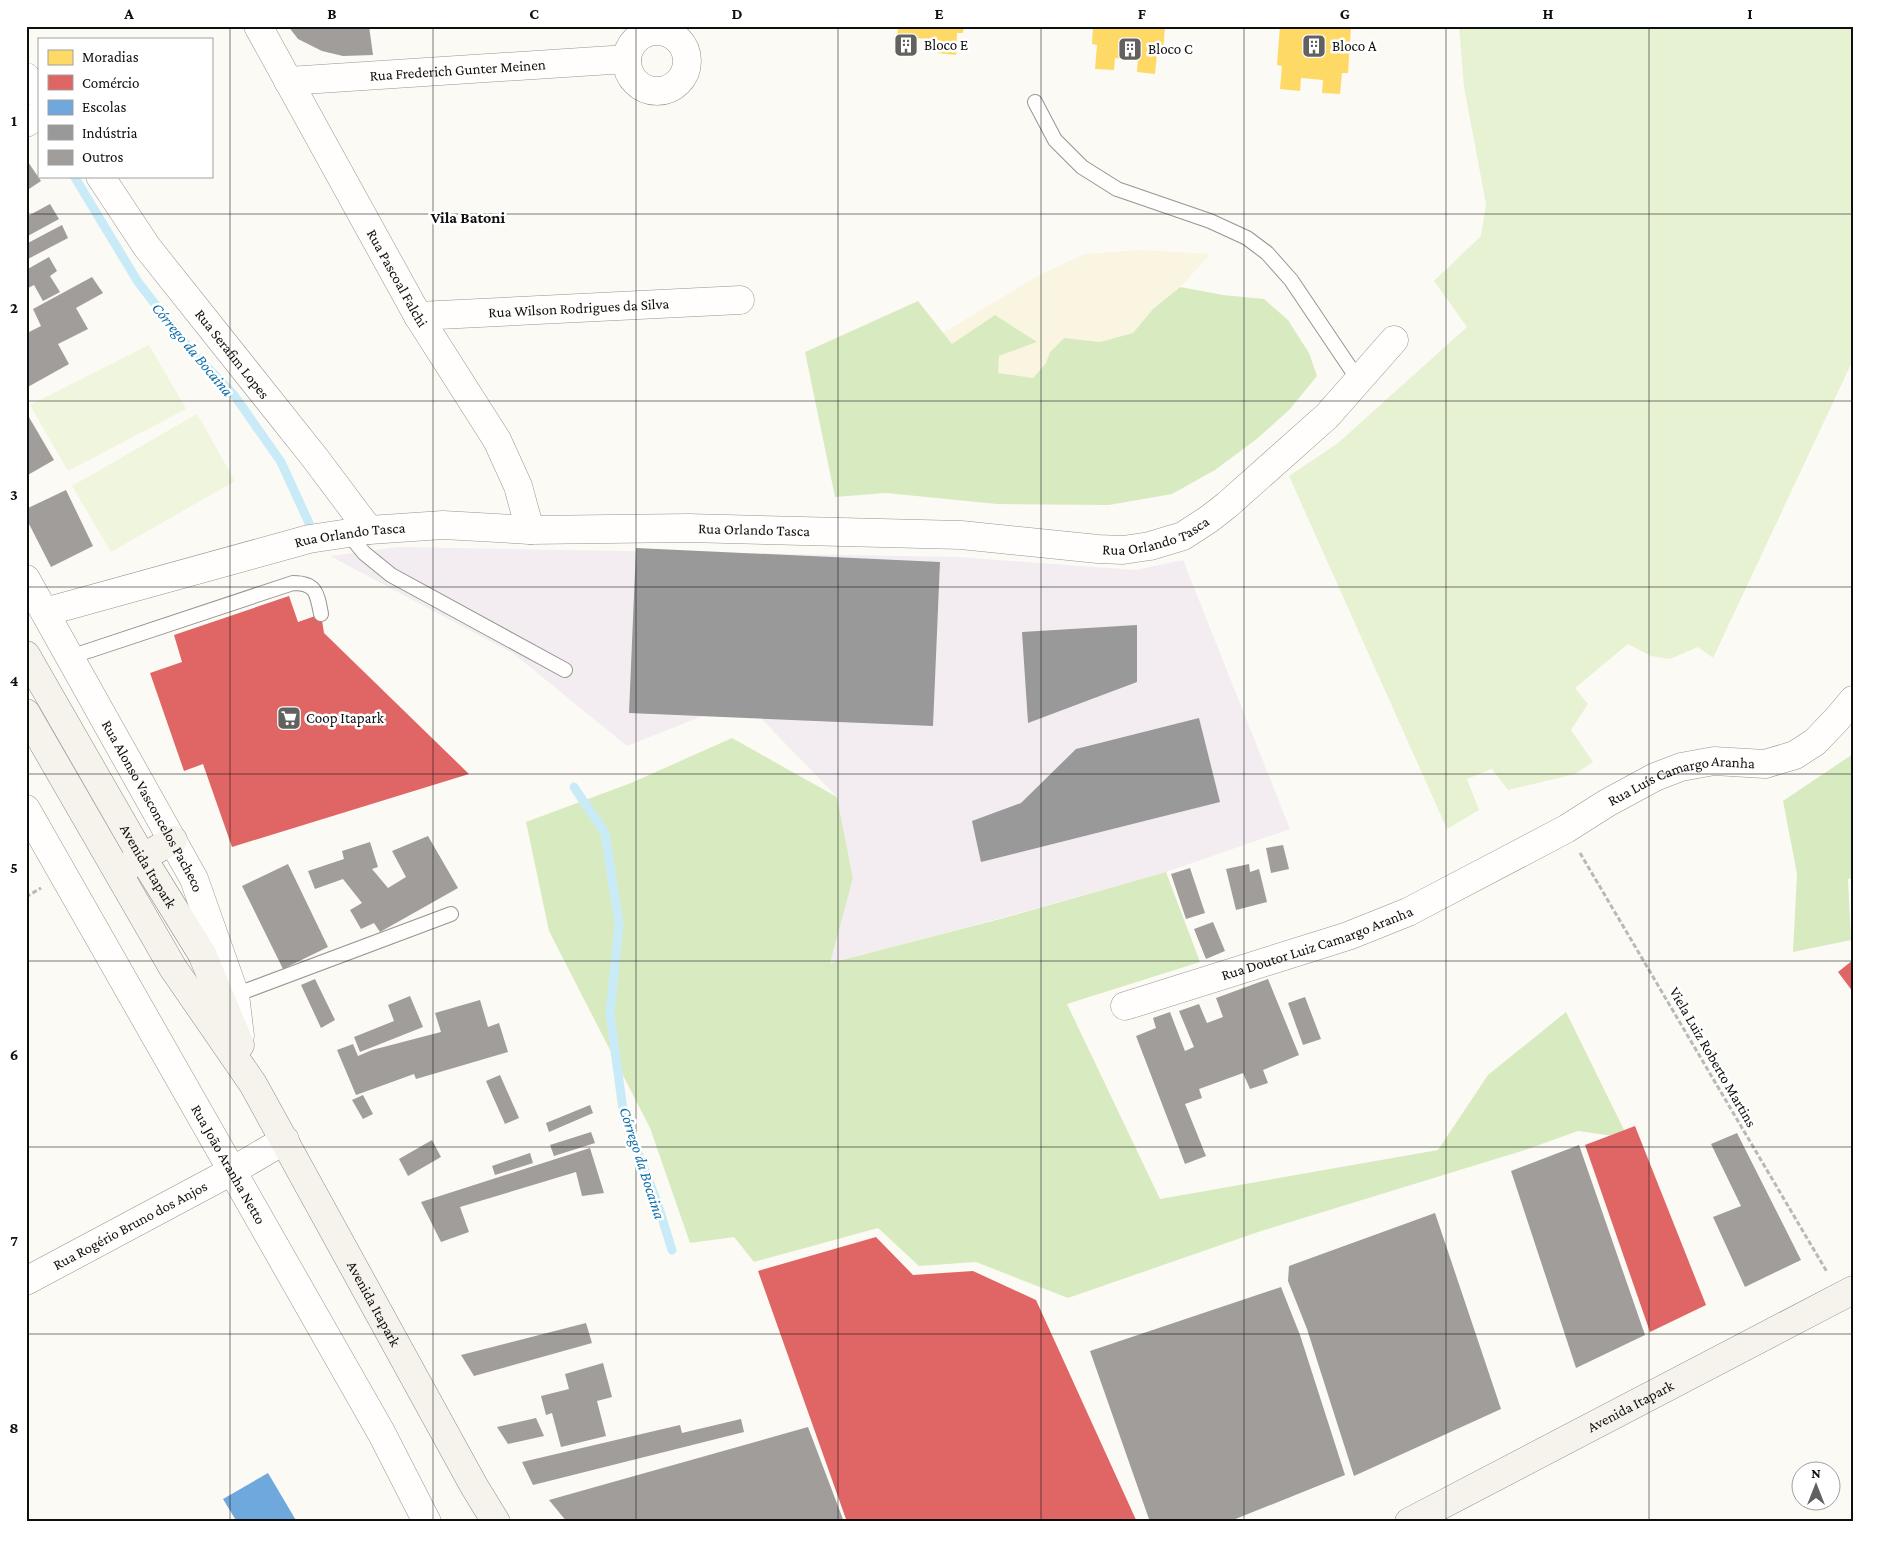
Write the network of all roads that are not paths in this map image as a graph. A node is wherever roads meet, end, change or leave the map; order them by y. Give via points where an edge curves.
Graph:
1 (258, 26) edge
2 (627, 59) dead end
3 (26, 77) edge
4 (288, 81) junction
5 (38, 93) edge
6 (1035, 102) dead end
7 (38, 116) edge
8 (26, 122) edge
9 (101, 178) edge
10 (740, 300) dead end
11 (418, 316) junction
12 (1394, 340) dead end
13 (1359, 381) junction
14 (530, 530) junction
15 (358, 531) junction
16 (26, 579) edge
17 (45, 612) junction
18 (320, 614) dead end
19 (26, 655) edge
20 (70, 657) junction
21 (565, 670) dead end
22 (1853, 700) edge
23 (26, 714) edge
24 (26, 809) edge
25 (173, 840) junction
26 (142, 858) junction
27 (1502, 862) joint
28 (118, 872) junction
29 (452, 914) dead end
30 (235, 995) junction
31 (1126, 1006) dead end
32 (241, 1048) junction
33 (253, 1084) junction
34 (285, 1140) junction
35 (232, 1171) junction
36 (26, 1281) edge
37 (1847, 1293) edge
38 (427, 1522) edge
39 (496, 1522) edge
40 (1409, 1522) edge

1 - 4 street, Rua Pascoal Falchi
2 - 4 street, Rua Frederich Gunter Meinen
3 - 5 street
4 - 11 street, Rua Pascoal Falchi
6 - 13 lane via 1055,140 1082,167 1117,189 1210,221 1247,238 1267,253 1291,280
7 - 8 street
9 - 15 street, Rua Serafim Lopes via 147,247 315,458
10 - 11 street, Rua Wilson Rodrigues da Silva
11 - 14 street, Rua Pascoal Falchi via 497,440 518,486
12 - 13 street, Rua Orlando Tasca
13 - 14 street, Rua Orlando Tasca via 1327,416 1209,520 1183,536 1150,546 1098,549 961,535 688,528
14 - 15 street, Rua Orlando Tasca via 443,526
15 - 17 street, Rua Orlando Tasca via 309,539
15 - 21 lane via 364,553 391,575
16 - 17 street, Rua Alonso Vasconcelos Pacheco
17 - 20 street, Rua Alonso Vasconcelos Pacheco
18 - 20 lane via 312,587 293,583
19 - 26 main road, Avenida Itapark
20 - 25 street, Rua Alonso Vasconcelos Pacheco
22 - 27 street, Rua Luís Camargo Aranha via 1815,742 1795,755 1765,764 1714,761 1681,767 1607,803 1566,829
23 - 28 main road, Avenida Itapark
24 - 35 street, Rua João Aranha Netto
25 - 26 main road
25 - 30 street, Rua Alonso Vasconcelos Pacheco via 194,879
26 - 28 main road
26 - 32 main road, Avenida Itapark via 202,954
27 - 31 street, Rua Doutor Luiz Camargo Aranha via 1408,912 1348,936
28 - 33 main road, Avenida Itapark via 173,968
29 - 30 lane
30 - 32 street, Rua Alonso Vasconcelos Pacheco
32 - 33 main road, Avenida Itapark
33 - 34 main road, Avenida Itapark
34 - 35 street, Rua Rogério Bruno dos Anjos
34 - 39 main road, Avenida Itapark
35 - 36 street, Rua Rogério Bruno dos Anjos
35 - 38 street, Rua João Aranha Netto via 382,1434
37 - 40 main road, Avenida Itapark

